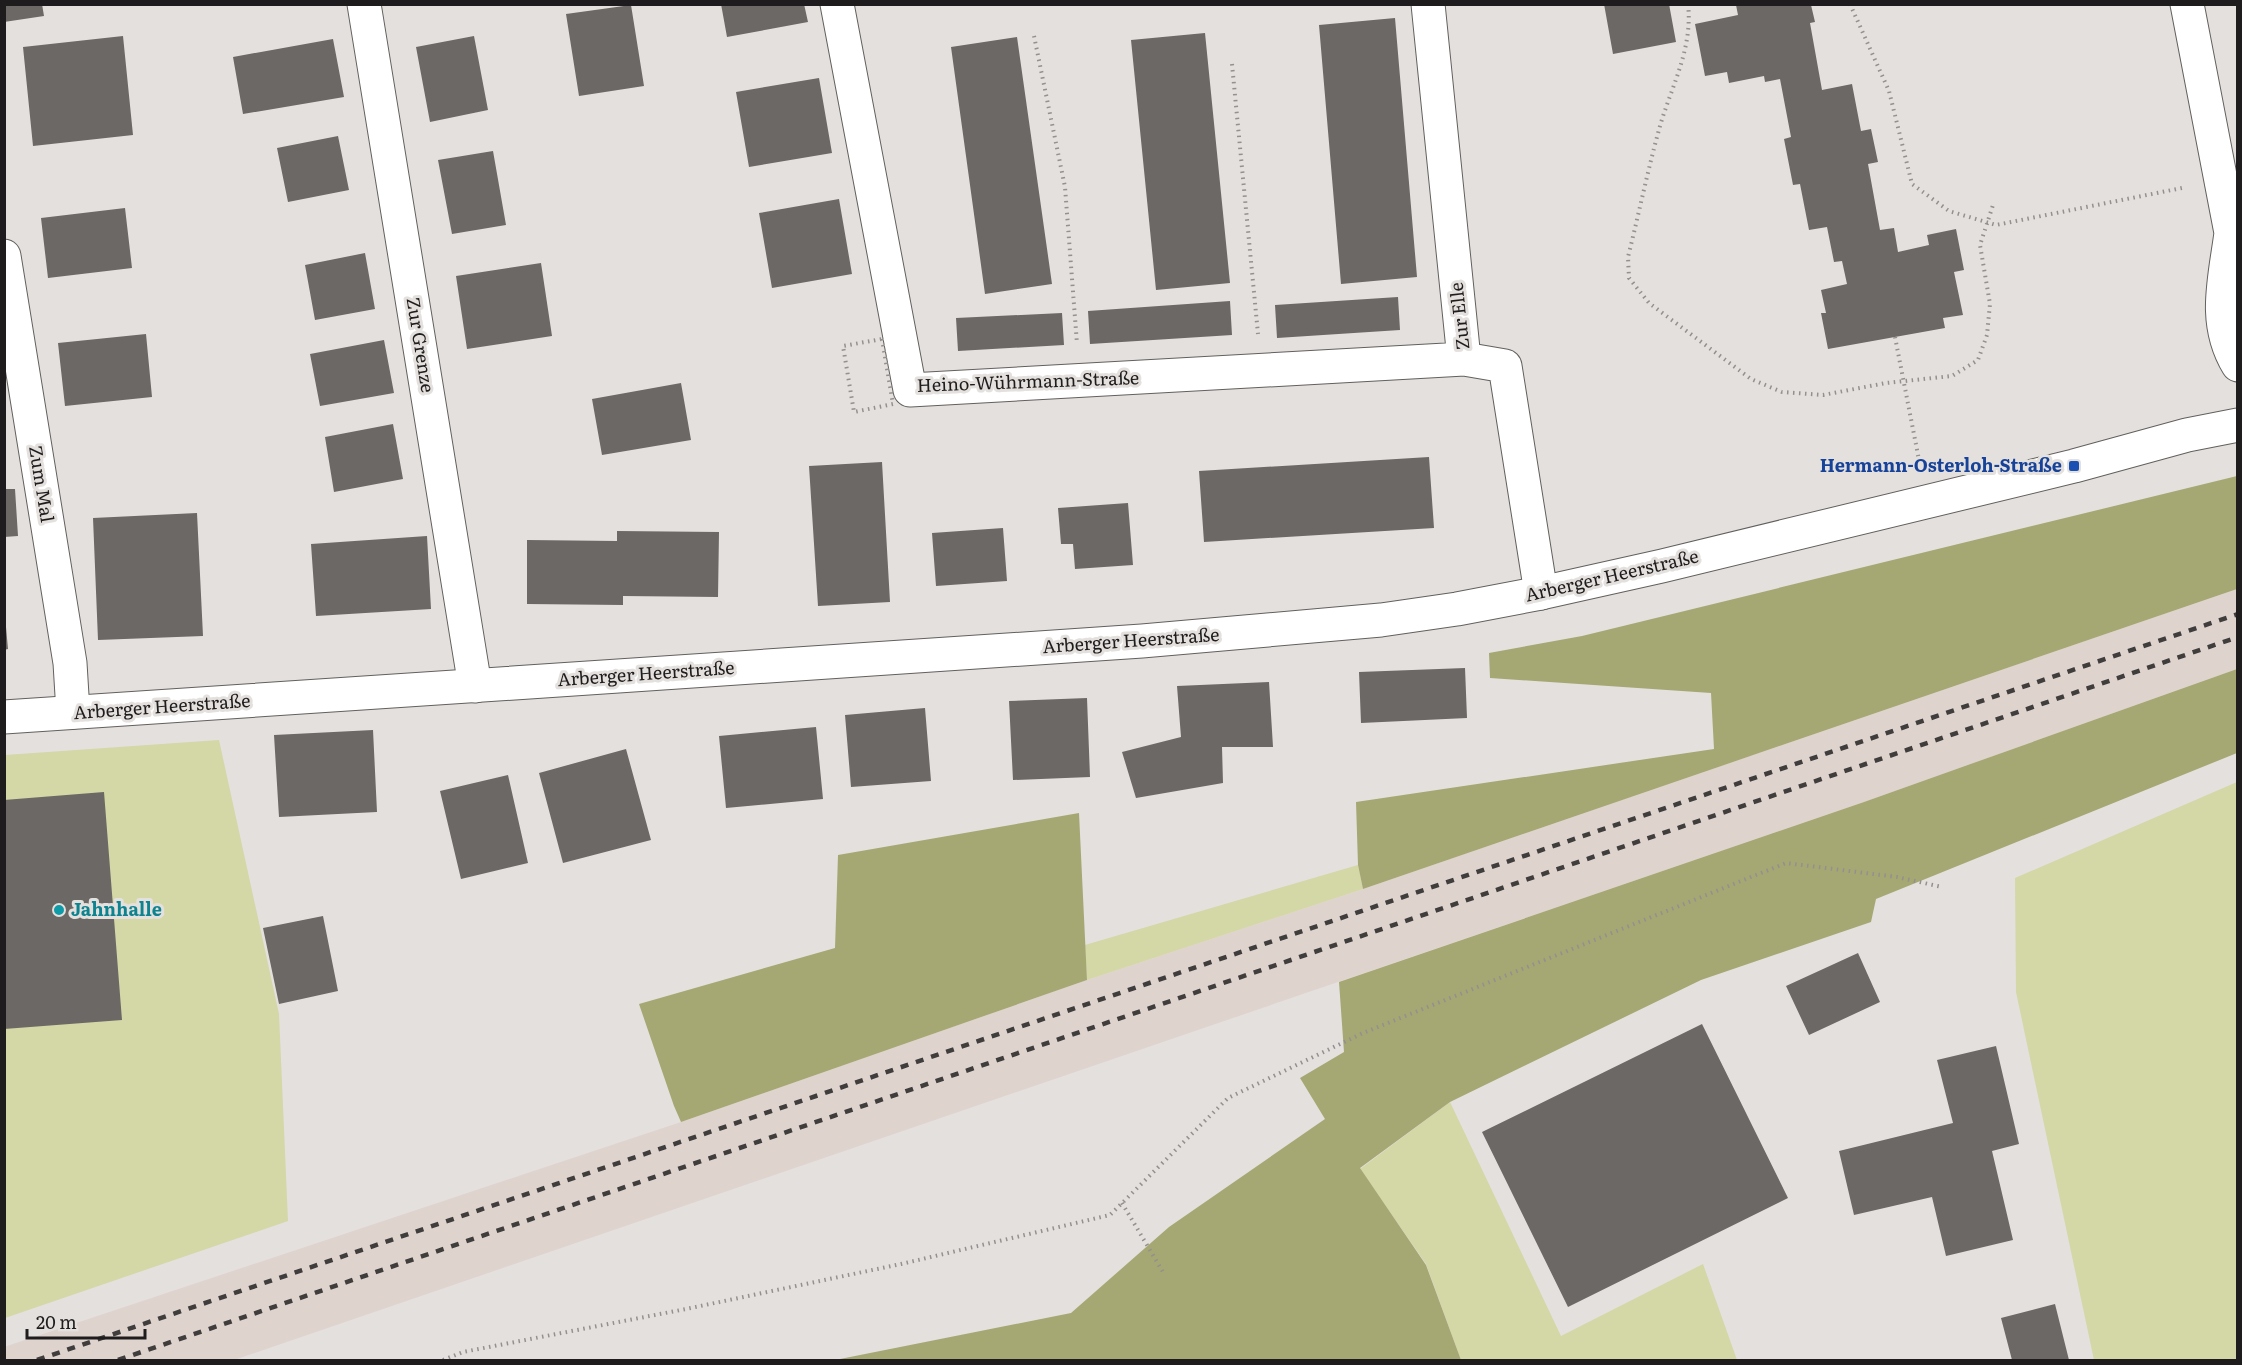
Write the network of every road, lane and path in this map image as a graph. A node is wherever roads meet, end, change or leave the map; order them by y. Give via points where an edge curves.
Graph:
1 (364, 4) edge
2 (837, 4) edge
3 (1428, 4) edge
4 (1688, 4) edge
5 (1850, 4) edge
6 (2187, 4) edge
7 (1034, 36) dead end
8 (1232, 64) dead end
9 (2182, 188) dead end
10 (1994, 202) dead end
11 (1987, 222) junction
12 (2234, 239) edge
13 (4, 256) edge
14 (1895, 337) dead end
15 (1464, 358) junction
16 (2238, 365) edge
17 (1261, 370) junction
18 (1080, 381) junction
19 (1903, 381) junction
20 (2238, 425) edge
21 (1919, 460) dead end
22 (1541, 593) junction
23 (475, 686) junction
24 (73, 712) junction
25 (4, 717) edge
26 (1942, 887) dead end
27 (1122, 1203) junction
28 (1163, 1272) dead end
29 (443, 1360) edge

1 - 23 street, Zur Grenze
2 - 18 street, Heino-Wührmann-Straße via 910,390
3 - 15 street, Zur Elle
4 - 19 path via 1686,49 1659,133 1628,257 1629,278 1649,303 1751,379 1782,392 1823,395
5 - 11 path via 1889,91 1912,184 1948,212
6 - 12 street
7 - 18 path via 1065,186
8 - 17 path
9 - 11 path via 1996,225
10 - 11 path
11 - 19 path via 1980,245 1990,304 1987,335 1978,360 1953,376
12 - 16 street via 2221,313 2229,350
13 - 24 street, Zum Mal via 70,663
14 - 19 path
15 - 17 street, Heino-Wührmann-Straße
15 - 22 street, Zur Elle via 1504,366
17 - 18 street, Heino-Wührmann-Straße
19 - 21 path
20 - 22 street, Arberger Heerstraße
22 - 23 street, Arberger Heerstraße via 1381,620 1142,641
23 - 24 street, Arberger Heerstraße
24 - 25 street, Arberger Heerstraße
26 - 27 path via 1897,876 1786,863 1363,1033 1228,1098
27 - 28 path
27 - 29 path via 1110,1215 902,1264

